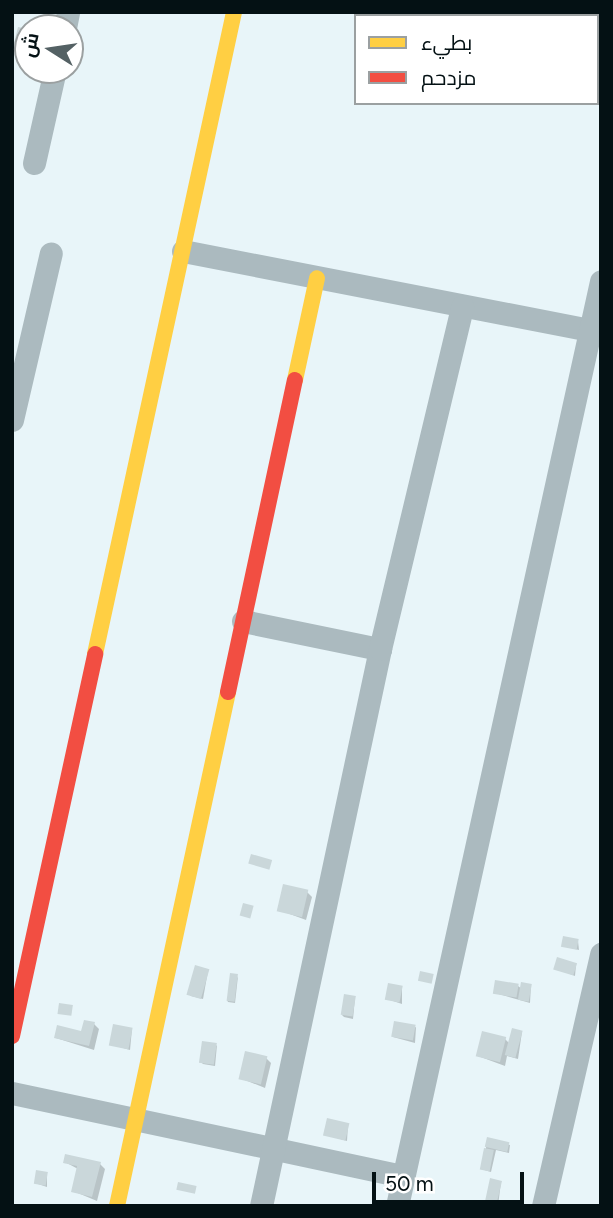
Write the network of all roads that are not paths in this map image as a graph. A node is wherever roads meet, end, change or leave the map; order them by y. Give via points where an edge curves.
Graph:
1 (234, 12) edge
2 (52, 84) edge
3 (34, 163) dead end
4 (183, 251) junction
5 (51, 253) dead end
6 (317, 278) junction
7 (601, 281) edge
8 (463, 307) junction
9 (595, 332) edge
10 (12, 420) edge
11 (243, 621) junction
12 (380, 649) junction
13 (601, 954) edge
14 (12, 1035) edge
15 (12, 1093) edge
16 (135, 1119) junction
17 (273, 1149) junction
18 (403, 1176) junction
19 (117, 1206) edge
20 (261, 1206) edge
21 (397, 1206) edge
22 (542, 1206) edge

1 - 4 street
2 - 3 street
4 - 6 street
4 - 14 street
5 - 10 street
6 - 8 street
6 - 11 street
7 - 9 street
8 - 9 street
8 - 12 street
9 - 18 street
11 - 12 street
11 - 16 street
12 - 17 street
13 - 22 street
15 - 16 street
16 - 17 street
16 - 19 street
17 - 18 street
17 - 20 street
18 - 21 street

